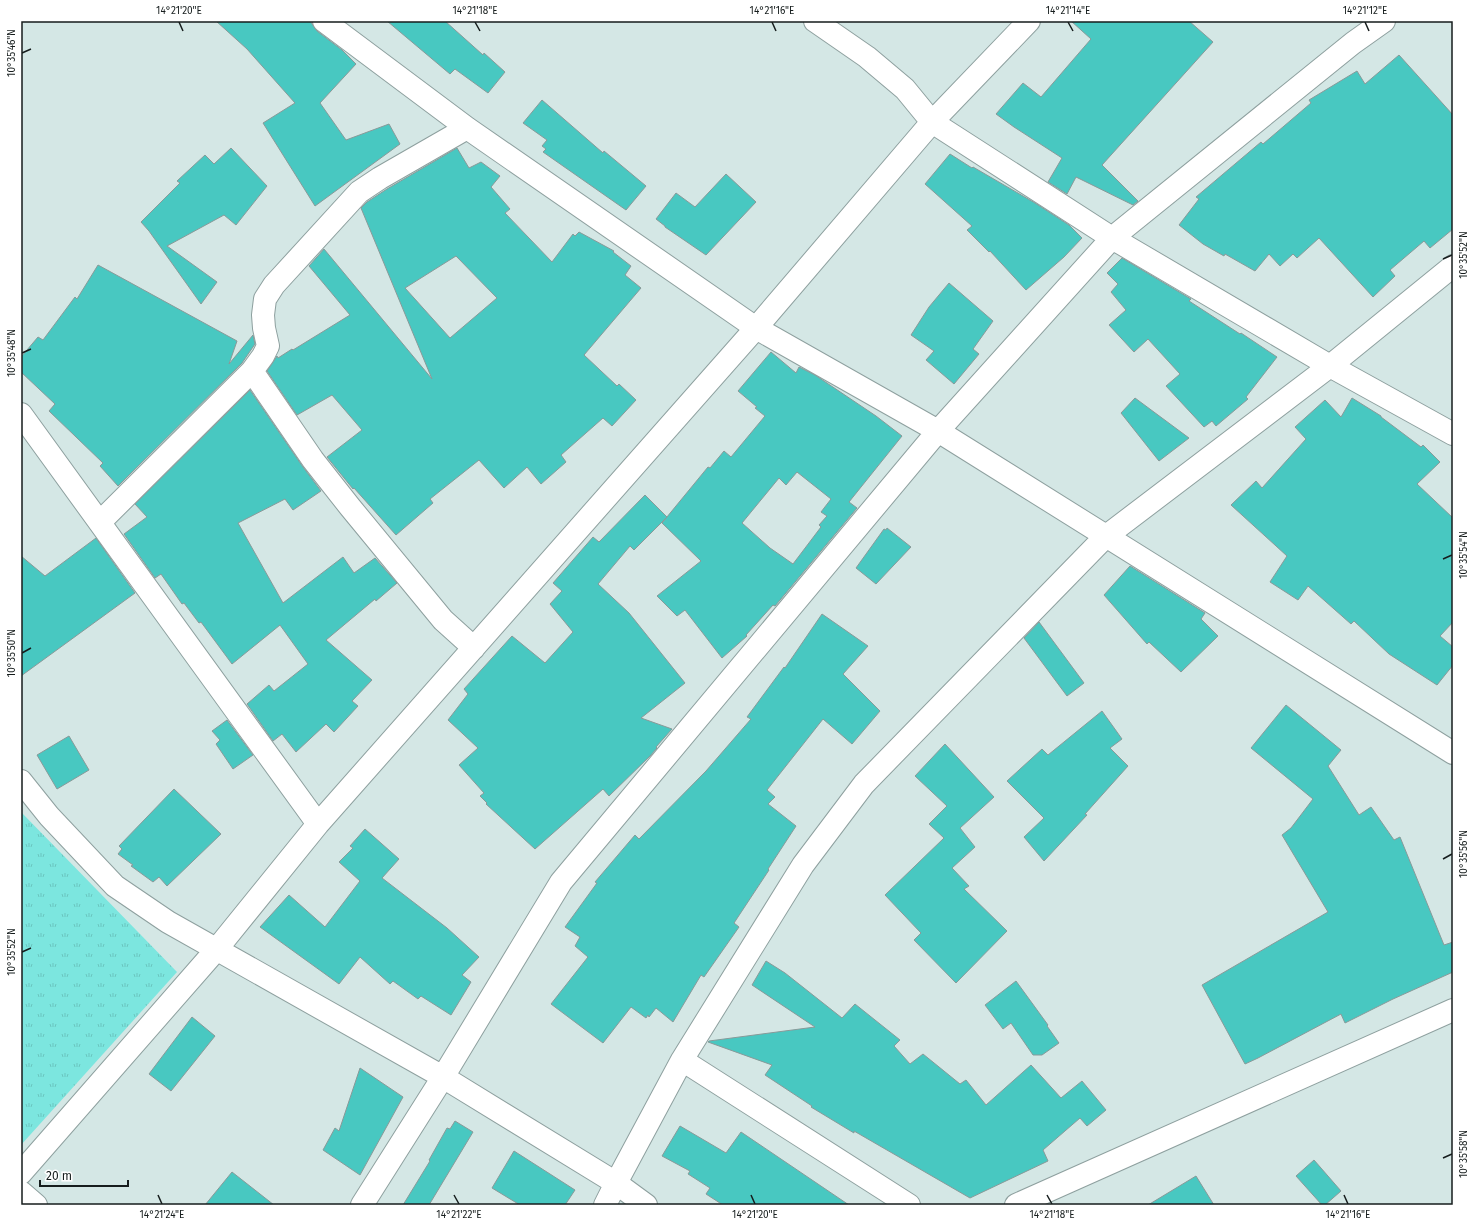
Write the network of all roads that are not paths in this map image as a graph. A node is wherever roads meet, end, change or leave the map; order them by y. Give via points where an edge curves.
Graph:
1 (324, 21) edge
2 (815, 21) edge
3 (1029, 21) edge
4 (1384, 21) edge
5 (932, 122) junction
6 (467, 128) junction
7 (1112, 238) junction
8 (1453, 266) edge
9 (756, 328) junction
10 (1330, 366) junction
11 (252, 371) junction
12 (21, 414) edge
13 (938, 432) junction
14 (1453, 434) edge
15 (100, 522) junction
16 (1106, 537) junction
17 (474, 648) junction
18 (1453, 753) edge
19 (21, 781) edge
20 (318, 824) junction
21 (216, 950) junction
22 (1453, 1010) edge
23 (682, 1060) junction
24 (443, 1077) junction
25 (21, 1173) edge
26 (616, 1183) junction
27 (21, 1192) edge
28 (36, 1205) edge
29 (362, 1205) edge
30 (606, 1205) edge
31 (646, 1205) edge
32 (909, 1205) edge
33 (1016, 1205) edge

1 - 6 street
2 - 5 street via 867,57 905,89
3 - 5 street
4 - 7 street via 1353,43
5 - 7 street
5 - 9 street
6 - 9 street
6 - 11 street via 359,192 274,285 265,299 263,315 268,346
7 - 10 street
7 - 13 street
8 - 10 street
9 - 13 street
9 - 17 street
10 - 14 street
10 - 16 street
11 - 15 street
11 - 17 street via 313,460 350,507 443,620
12 - 15 street
13 - 16 street
13 - 24 street via 561,882
15 - 20 street
16 - 18 street
16 - 23 street via 864,784 803,865
17 - 20 street
19 - 21 street via 49,816 115,886 168,922
20 - 21 street
21 - 24 street
21 - 25 street
22 - 33 street
23 - 26 street
23 - 32 street
24 - 26 street
24 - 29 street
26 - 30 street
26 - 31 street
27 - 28 street

